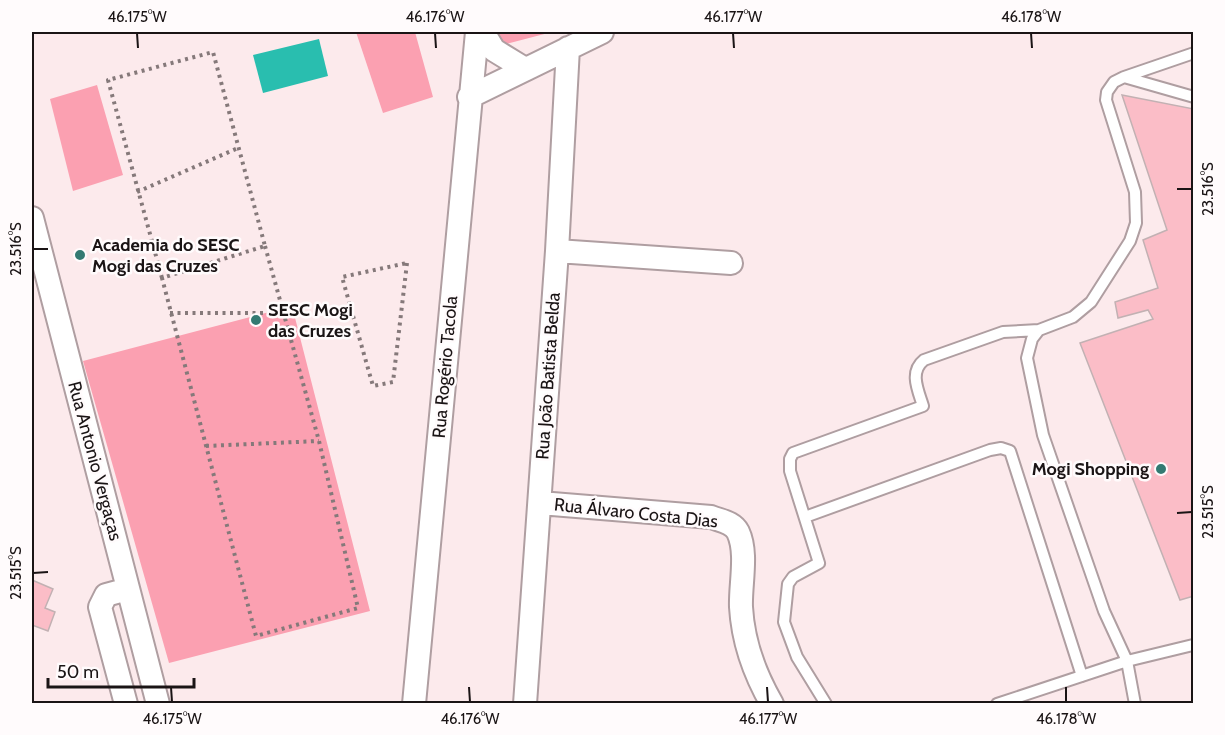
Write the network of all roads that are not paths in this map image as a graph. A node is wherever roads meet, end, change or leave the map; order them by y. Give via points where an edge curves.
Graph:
1 (477, 32) edge
2 (483, 32) edge
3 (595, 33) edge
4 (568, 48) junction
5 (1194, 52) edge
6 (525, 69) junction
7 (1124, 77) junction
8 (469, 97) junction
9 (1194, 97) edge
10 (32, 218) edge
11 (557, 251) junction
12 (731, 263) dead end
13 (1039, 330) junction
14 (540, 504) junction
15 (805, 517) junction
16 (128, 589) junction
17 (1193, 646) edge
18 (1128, 661) junction
19 (1082, 676) junction
20 (126, 704) edge
21 (158, 704) edge
22 (414, 704) edge
23 (525, 704) edge
24 (772, 704) edge
25 (825, 704) edge
26 (997, 704) edge
27 (1135, 704) edge

1 - 8 street, Rua Rogério Tacola
2 - 6 street via 494,50
3 - 4 street
4 - 6 street
4 - 11 street, Rua João Batista Belda
5 - 7 lane
6 - 8 street
7 - 9 lane
7 - 13 lane via 1114,82 1106,100 1136,192 1136,223 1130,241 1103,288 1083,312
8 - 22 street, Rua Rogério Tacola
10 - 16 street, Rua Antonio Vergaças
11 - 12 street
11 - 14 street, Rua João Batista Belda
13 - 15 lane via 1003,332 924,360 915,379 923,406 793,453 790,471
13 - 18 lane via 1027,358 1043,435 1104,611
14 - 23 street, Rua João Batista Belda
14 - 24 street, Rua Álvaro Costa Dias via 711,518 732,524 741,546 744,636 750,659
15 - 19 lane via 990,450 1010,451
15 - 25 lane via 819,563 788,584 784,622 797,657
16 - 20 street via 106,596 100,607
16 - 21 street, Rua Antonio Vergaças
17 - 18 lane
18 - 19 lane
18 - 27 lane
19 - 26 lane

